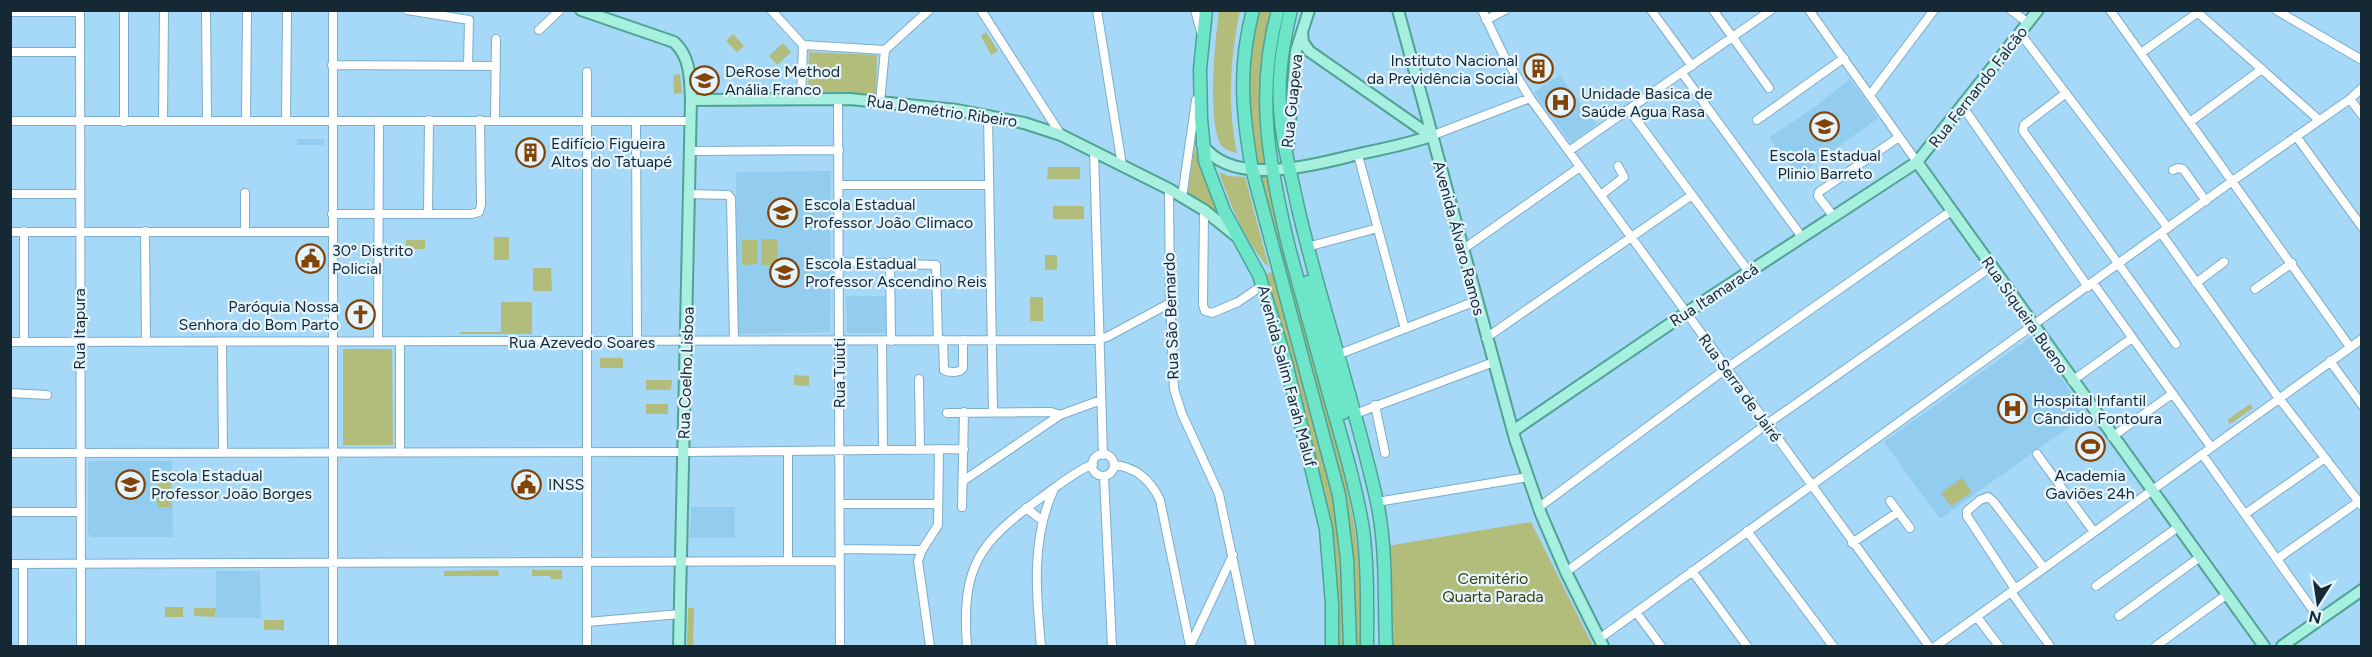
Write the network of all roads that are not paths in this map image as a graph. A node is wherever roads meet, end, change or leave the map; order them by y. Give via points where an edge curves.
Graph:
1 (124, 10) edge
2 (164, 10) edge
3 (206, 10) edge
4 (246, 10) edge
5 (287, 10) edge
6 (333, 10) edge
7 (407, 10) edge
8 (560, 10) edge
9 (771, 10) edge
10 (929, 10) edge
11 (981, 10) edge
12 (1097, 10) edge
13 (1196, 10) edge
14 (1206, 10) edge
15 (1253, 10) edge
16 (1278, 10) edge
17 (1291, 10) edge
18 (1309, 10) edge
19 (1398, 10) edge
20 (1482, 10) edge
21 (1505, 10) edge
22 (1651, 10) edge
23 (1713, 10) edge
24 (1771, 10) edge
25 (1934, 10) edge
26 (2011, 10) edge
27 (2038, 10) edge
28 (2110, 10) edge
29 (2276, 10) edge
30 (80, 11) edge
31 (1811, 11) edge
32 (10, 12) edge
33 (587, 12) edge
34 (2196, 12) edge
35 (1486, 20) junction
36 (2028, 23) junction
37 (539, 30) dead end
38 (1302, 32) junction
39 (2020, 33) junction
40 (1733, 37) junction
41 (1202, 38) junction
42 (496, 39) dead end
43 (802, 45) junction
44 (885, 50) junction
45 (10, 52) edge
46 (79, 52) junction
47 (2140, 53) junction
48 (1844, 58) junction
49 (2361, 60) edge
50 (332, 65) junction
51 (468, 66) junction
52 (496, 66) junction
53 (1692, 66) junction
54 (1200, 69) junction
55 (2262, 69) junction
56 (587, 72) dead end
57 (1682, 73) junction
58 (1769, 88) dead end
59 (2361, 88) edge
60 (2066, 93) junction
61 (1870, 95) junction
62 (1530, 98) junction
63 (801, 99) junction
64 (838, 99) junction
65 (2350, 99) junction
66 (692, 100) junction
67 (880, 102) junction
68 (1963, 107) junction
69 (1424, 109) junction
70 (1629, 110) junction
71 (2361, 115) edge
72 (988, 116) junction
73 (1403, 117) junction
74 (429, 120) junction
75 (480, 120) junction
76 (495, 120) junction
77 (1757, 120) dead end
78 (2319, 120) junction
79 (10, 121) edge
80 (163, 121) junction
81 (207, 121) junction
82 (246, 121) junction
83 (286, 121) junction
84 (332, 121) junction
85 (379, 121) junction
86 (587, 121) junction
87 (691, 121) junction
88 (79, 122) junction
89 (123, 122) junction
90 (636, 122) junction
91 (2190, 122) junction
92 (1061, 135) junction
93 (1431, 136) junction
94 (2296, 136) junction
95 (1899, 137) junction
96 (1202, 144) junction
97 (839, 150) junction
98 (690, 151) junction
99 (1094, 151) junction
100 (1569, 151) junction
101 (1358, 154) junction
102 (1917, 162) junction
103 (1288, 163) junction
104 (1122, 165) junction
105 (1580, 166) junction
106 (1618, 166) dead end
107 (1252, 168) junction
108 (1271, 169) junction
109 (2173, 170) dead end
110 (2231, 182) junction
111 (838, 185) junction
112 (989, 185) junction
113 (1169, 189) junction
114 (245, 193) dead end
115 (10, 194) edge
116 (79, 194) junction
117 (689, 194) junction
118 (1601, 195) junction
119 (1692, 195) junction
120 (1182, 197) junction
121 (2206, 201) junction
122 (1204, 210) junction
123 (1951, 212) junction
124 (332, 214) junction
125 (380, 214) junction
126 (428, 214) junction
127 (1834, 217) junction
128 (2361, 227) edge
129 (1378, 228) junction
130 (24, 231) junction
131 (145, 231) junction
132 (245, 231) junction
133 (2164, 231) junction
134 (10, 232) edge
135 (79, 232) junction
136 (333, 232) junction
137 (1235, 235) junction
138 (1802, 237) junction
139 (1631, 238) junction
140 (1462, 250) junction
141 (1308, 252) junction
142 (838, 262) junction
143 (890, 262) junction
144 (2224, 262) dead end
145 (2292, 263) junction
146 (2118, 265) junction
147 (1991, 267) junction
148 (1749, 272) junction
149 (2196, 283) junction
150 (1263, 285) junction
151 (2090, 285) junction
152 (2255, 289) dead end
153 (1476, 302) junction
154 (1170, 303) junction
155 (1686, 313) junction
156 (2033, 326) junction
157 (1405, 329) junction
158 (2132, 338) junction
159 (1486, 339) junction
160 (2361, 339) edge
161 (941, 340) junction
162 (963, 340) junction
163 (992, 340) junction
164 (1099, 340) junction
165 (378, 341) junction
166 (687, 341) junction
167 (734, 341) junction
168 (839, 341) junction
169 (886, 341) junction
170 (10, 342) edge
171 (24, 342) junction
172 (80, 342) junction
173 (146, 342) junction
174 (222, 342) junction
175 (332, 342) junction
176 (400, 342) junction
177 (587, 342) junction
178 (637, 342) junction
179 (2176, 344) dead end
180 (2350, 347) junction
181 (1337, 356) junction
182 (2330, 361) junction
183 (1494, 362) junction
184 (1727, 368) junction
185 (919, 379) dead end
186 (2072, 381) junction
187 (10, 393) edge
188 (2172, 394) junction
189 (47, 395) dead end
190 (2279, 398) junction
191 (1101, 400) junction
192 (1375, 405) junction
193 (2361, 405) edge
194 (964, 412) junction
195 (993, 412) junction
196 (947, 413) dead end
197 (1355, 414) junction
198 (1060, 415) junction
199 (1767, 424) junction
200 (1513, 431) junction
201 (2112, 436) junction
202 (2211, 447) junction
203 (920, 449) junction
204 (939, 449) junction
205 (964, 449) junction
206 (839, 450) junction
207 (883, 450) junction
208 (788, 451) junction
209 (333, 452) junction
210 (400, 452) junction
211 (587, 452) junction
212 (684, 452) junction
213 (10, 453) edge
214 (80, 453) junction
215 (223, 453) junction
216 (1385, 453) dead end
217 (1103, 454) junction
218 (2037, 454) dead end
219 (2202, 454) junction
220 (2325, 458) junction
221 (1348, 460) junction
222 (1093, 464) junction
223 (1114, 465) junction
224 (1524, 465) junction
225 (1104, 476) junction
226 (1528, 477) junction
227 (963, 481) junction
228 (1810, 486) junction
229 (1055, 488) junction
230 (2151, 490) junction
231 (1890, 501) dead end
232 (1377, 502) junction
233 (840, 504) junction
234 (938, 504) junction
235 (2360, 504) edge
236 (1541, 506) junction
237 (962, 507) dead end
238 (1026, 508) junction
239 (10, 512) edge
240 (81, 512) junction
241 (1898, 512) junction
242 (2245, 514) junction
243 (1042, 521) junction
244 (2178, 527) junction
245 (1910, 528) dead end
246 (1747, 531) junction
247 (2094, 532) junction
248 (1852, 543) junction
249 (840, 549) junction
250 (922, 550) junction
251 (1233, 555) junction
252 (2200, 557) junction
253 (2277, 559) junction
254 (788, 561) junction
255 (840, 561) junction
256 (587, 562) junction
257 (681, 562) junction
258 (81, 563) junction
259 (333, 563) junction
260 (10, 564) edge
261 (23, 564) junction
262 (2044, 568) junction
263 (1568, 571) junction
264 (1692, 571) junction
265 (2096, 586) dead end
266 (2013, 590) junction
267 (2361, 590) edge
268 (2226, 595) junction
269 (1636, 612) junction
270 (680, 614) junction
271 (2119, 616) dead end
272 (1977, 617) junction
273 (2320, 620) junction
274 (587, 622) junction
275 (1601, 643) edge
276 (23, 646) edge
277 (81, 646) edge
278 (333, 646) edge
279 (587, 646) edge
280 (679, 646) edge
281 (840, 646) edge
282 (930, 646) edge
283 (967, 646) edge
284 (1041, 646) edge
285 (1112, 646) edge
286 (1190, 646) edge
287 (1251, 646) edge
288 (1332, 646) edge
289 (1350, 646) edge
290 (1367, 646) edge
291 (1386, 646) edge
292 (1661, 646) edge
293 (1747, 646) edge
294 (1833, 646) edge
295 (1929, 646) edge
296 (1936, 646) edge
297 (1999, 646) edge
298 (2050, 646) edge
299 (2156, 646) edge
300 (2264, 646) edge
301 (2282, 646) edge

1 - 89 street
2 - 80 street
3 - 81 street
4 - 82 street
5 - 83 street
6 - 50 street
7 - 51 street via 469,20
8 - 37 street
9 - 43 street
10 - 44 street
11 - 92 street
12 - 104 street
13 - 41 street
14 - 41 highway, Avenida Salim Farah Maluf
15 - 107 highway, Avenida Salim Farah Maluf via 1245,43 1242,88
16 - 108 highway via 1267,71
17 - 103 highway via 1280,78
18 - 38 main road, Rua Guapeva
19 - 69 main road, Avenida Álvaro Ramos
20 - 35 street, Rua Serra de Jairé
21 - 35 street
22 - 53 street
23 - 40 street
24 - 40 street
25 - 61 street
26 - 36 street
27 - 36 main road, Rua Fernando Falcão
28 - 47 street
29 - 49 street
30 - 32 street
30 - 46 street, Rua Itapura
31 - 48 street, Rua Siqueira Bueno
33 - 66 main road, Rua Coelho Lisboa via 680,47 688,62
34 - 47 street
34 - 55 street
35 - 62 street, Rua Serra de Jairé
36 - 39 main road, Rua Fernando Falcão
38 - 73 main road via 1309,51
38 - 103 main road, Rua Guapeva via 1295,59
39 - 60 street
39 - 68 main road, Rua Fernando Falcão
40 - 53 street
40 - 58 street
41 - 54 highway, Avenida Salim Farah Maluf
42 - 52 street
43 - 44 street
43 - 63 street
44 - 67 street
45 - 46 street
46 - 88 street, Rua Itapura
47 - 91 street
48 - 61 street, Rua Siqueira Bueno
48 - 77 street
50 - 51 street
50 - 84 street
51 - 52 street
52 - 76 street
53 - 57 street
54 - 96 highway, Avenida Salim Farah Maluf
54 - 120 street
55 - 78 street
55 - 91 street
56 - 86 street
57 - 70 street
57 - 138 street
59 - 65 street
60 - 133 street
60 - 146 street via 2024,125 2022,131
61 - 95 street, Rua Siqueira Bueno
62 - 93 street
62 - 100 street, Rua Serra de Jairé
63 - 64 main road, Rua Demétrio Ribeiro
63 - 66 main road, Rua Demétrio Ribeiro
64 - 67 main road, Rua Demétrio Ribeiro
64 - 97 street, Rua Tuiuti
65 - 71 street
65 - 78 street
66 - 87 main road, Rua Coelho Lisboa
67 - 72 main road, Rua Demétrio Ribeiro
68 - 102 main road, Rua Fernando Falcão
68 - 151 street
69 - 73 main road via 1414,117
69 - 93 main road, Avenida Álvaro Ramos
70 - 100 street
70 - 119 street
72 - 92 main road, Rua Demétrio Ribeiro
72 - 112 street
73 - 93 main road
74 - 75 street
74 - 85 street
74 - 126 street
75 - 76 street
75 - 126 street via 480,210
76 - 86 street
78 - 94 street
79 - 88 street
80 - 81 street
80 - 89 street
81 - 82 street
82 - 83 street
83 - 84 street
84 - 85 street
84 - 124 street
85 - 125 street
86 - 90 street
86 - 177 street
87 - 90 street
87 - 98 main road, Rua Coelho Lisboa
88 - 89 street
88 - 116 street, Rua Itapura
90 - 178 street
91 - 110 street
92 - 99 main road, Rua Demétrio Ribeiro
93 - 101 main road
93 - 140 main road, Avenida Álvaro Ramos
94 - 110 street
94 - 128 street
95 - 102 street, Rua Siqueira Bueno
95 - 127 street via 1819,192 1819,198
96 - 107 main road via 1218,160
96 - 137 highway, Avenida Salim Farah Maluf via 1213,185
97 - 98 street
97 - 111 street, Rua Tuiuti
98 - 117 main road, Rua Coelho Lisboa
99 - 104 main road, Rua Demétrio Ribeiro
99 - 164 street
100 - 105 street, Rua Serra de Jairé
101 - 103 main road
101 - 129 street
102 - 123 main road, Rua Siqueira Bueno
102 - 127 main road, Rua Itamaracá
103 - 108 main road
103 - 141 highway
104 - 113 main road, Rua Demétrio Ribeiro
105 - 118 street, Rua Serra de Jairé
105 - 140 street
106 - 118 street via 1624,177
107 - 108 main road
107 - 289 highway, Avenida Salim Farah Maluf via 1339,495 1347,559
108 - 221 highway via 1301,295
109 - 121 street via 2183,169
110 - 121 street
110 - 145 street
111 - 112 street
111 - 142 street, Rua Tuiuti
112 - 163 street
113 - 120 main road, Rua Demétrio Ribeiro
113 - 154 street, Rua São Bernardo
114 - 132 street
115 - 116 street
116 - 135 street, Rua Itapura
117 - 166 main road, Rua Coelho Lisboa
117 - 167 street via 731,198
118 - 139 street, Rua Serra de Jairé
119 - 139 street
119 - 148 street
120 - 122 main road, Rua Demétrio Ribeiro
121 - 133 street
122 - 137 main road, Rua Demétrio Ribeiro
122 - 150 street via 1205,310 1212,313 1226,308
123 - 147 main road, Rua Siqueira Bueno
123 - 184 street
124 - 125 street
124 - 136 street
125 - 126 street
125 - 165 street
127 - 138 main road, Rua Itamaracá
129 - 141 street
129 - 157 street
130 - 134 street
130 - 135 street
130 - 171 street
131 - 132 street
131 - 135 street
131 - 173 street
132 - 136 street
133 - 146 street
133 - 149 street
135 - 172 street, Rua Itapura
136 - 175 street
137 - 150 highway, Avenida Salim Farah Maluf
138 - 148 main road, Rua Itamaracá
139 - 155 street, Rua Serra de Jairé
139 - 159 street
140 - 153 main road, Avenida Álvaro Ramos
141 - 181 highway
141 - 221 highway via 1305,272 1353,448
142 - 143 street
142 - 168 street, Rua Tuiuti
143 - 161 street via 936,266
143 - 169 street
144 - 149 street
145 - 152 street
145 - 180 street
146 - 151 street
146 - 179 street
147 - 156 main road, Rua Siqueira Bueno
147 - 199 street
148 - 155 main road, Rua Itamaracá
149 - 190 street
150 - 288 highway, Avenida Salim Farah Maluf via 1326,529
151 - 156 street
151 - 158 street
153 - 157 street
153 - 159 main road, Avenida Álvaro Ramos
154 - 164 street, Rua Azevedo Soares
154 - 251 street, Rua São Bernardo via 1174,389 1215,482
155 - 184 street, Rua Serra de Jairé
155 - 200 main road, Rua Itamaracá
156 - 186 main road, Rua Siqueira Bueno
156 - 228 street
157 - 181 street
158 - 186 street
158 - 188 street
159 - 183 main road, Avenida Álvaro Ramos
160 - 180 street
161 - 162 street, Rua Azevedo Soares
161 - 162 street via 944,370 948,372 963,368
161 - 169 street, Rua Azevedo Soares
162 - 163 street, Rua Azevedo Soares
163 - 164 street, Rua Azevedo Soares
163 - 195 street
164 - 191 street
165 - 175 street, Rua Azevedo Soares
165 - 176 street, Rua Azevedo Soares
166 - 167 street, Rua Azevedo Soares
166 - 178 street, Rua Azevedo Soares
166 - 212 main road, Rua Coelho Lisboa
167 - 168 street, Rua Azevedo Soares
168 - 169 street, Rua Azevedo Soares
168 - 206 street, Rua Tuiuti
169 - 207 street
170 - 171 street
171 - 172 street
172 - 173 street
172 - 214 street, Rua Itapura
173 - 174 street
174 - 175 street
174 - 215 street
175 - 209 street
176 - 177 street, Rua Azevedo Soares
176 - 210 street
177 - 178 street, Rua Azevedo Soares
177 - 211 street
180 - 182 street
181 - 197 highway
182 - 190 street
182 - 193 street
183 - 192 street
183 - 200 main road, Avenida Álvaro Ramos
184 - 199 street, Rua Serra de Jairé
184 - 236 street
185 - 203 street
186 - 201 main road, Rua Siqueira Bueno
187 - 189 street
188 - 201 street
188 - 202 street
190 - 202 street
190 - 220 street
191 - 198 street
191 - 217 street
192 - 197 street
192 - 216 street
194 - 195 street
194 - 196 street
194 - 205 street
195 - 198 street
197 - 232 highway
198 - 227 street
199 - 228 street, Rua Serra de Jairé
199 - 263 street
200 - 224 main road, Avenida Álvaro Ramos
201 - 230 main road, Rua Siqueira Bueno
202 - 219 street
203 - 204 street
203 - 207 street
204 - 205 street
204 - 234 street
205 - 227 street
206 - 207 street
206 - 208 street
206 - 233 street, Rua Tuiuti
208 - 212 street
208 - 254 street
209 - 210 street
209 - 215 street
209 - 259 street
210 - 211 street
211 - 212 street
211 - 256 street
212 - 257 main road, Rua Coelho Lisboa
213 - 214 street
214 - 215 street
214 - 240 street, Rua Itapura
217 - 222 street
217 - 223 street
218 - 247 street
219 - 230 street
219 - 242 street
220 - 235 street
220 - 242 street
221 - 290 highway via 1363,529
222 - 225 street via 1096,473
222 - 229 street
223 - 225 street
223 - 286 street via 1128,468 1146,480 1160,500
224 - 226 main road, Avenida Álvaro Ramos
224 - 236 main road, Avenida Álvaro Ramos
225 - 285 street
226 - 232 street
226 - 236 main road, Avenida Álvaro Ramos
227 - 237 street
228 - 246 street
228 - 248 street, Rua Serra de Jairé
229 - 238 street
229 - 243 street
230 - 244 main road, Rua Siqueira Bueno
230 - 247 street
231 - 241 street
232 - 291 highway
233 - 234 street
233 - 249 street, Rua Tuiuti
234 - 250 street via 937,528
235 - 253 street
236 - 263 main road, Avenida Álvaro Ramos
238 - 243 street
238 - 283 street via 994,536 975,567 965,603
239 - 240 street
240 - 258 street, Rua Itapura
241 - 245 street
241 - 248 street
242 - 253 street
243 - 284 street via 1036,580
244 - 252 main road, Rua Siqueira Bueno
244 - 265 street
246 - 264 street
246 - 294 street
247 - 262 street
248 - 295 street, Rua Serra de Jairé
249 - 250 street
249 - 255 street, Rua Tuiuti
250 - 282 street via 918,561
251 - 286 street
251 - 287 street, Rua São Bernardo
252 - 268 main road, Rua Siqueira Bueno
252 - 271 street
253 - 273 street
254 - 255 street
254 - 257 street
255 - 281 street, Rua Tuiuti
256 - 257 street
256 - 259 street
256 - 274 street
257 - 270 main road, Rua Coelho Lisboa
258 - 259 street
258 - 261 street
258 - 277 street, Rua Itapura
259 - 278 street
260 - 261 street
261 - 276 street
262 - 266 street
262 - 266 street via 1990,498 1982,498 1967,511 1969,521
263 - 275 main road, Avenida Álvaro Ramos
264 - 269 street
264 - 293 street
266 - 272 street
266 - 298 street
267 - 273 main road
268 - 299 street
268 - 300 main road, Rua Siqueira Bueno
269 - 275 street
269 - 292 street
270 - 274 street
270 - 280 main road, Rua Coelho Lisboa
272 - 296 street
272 - 297 street
273 - 301 main road
274 - 279 street

